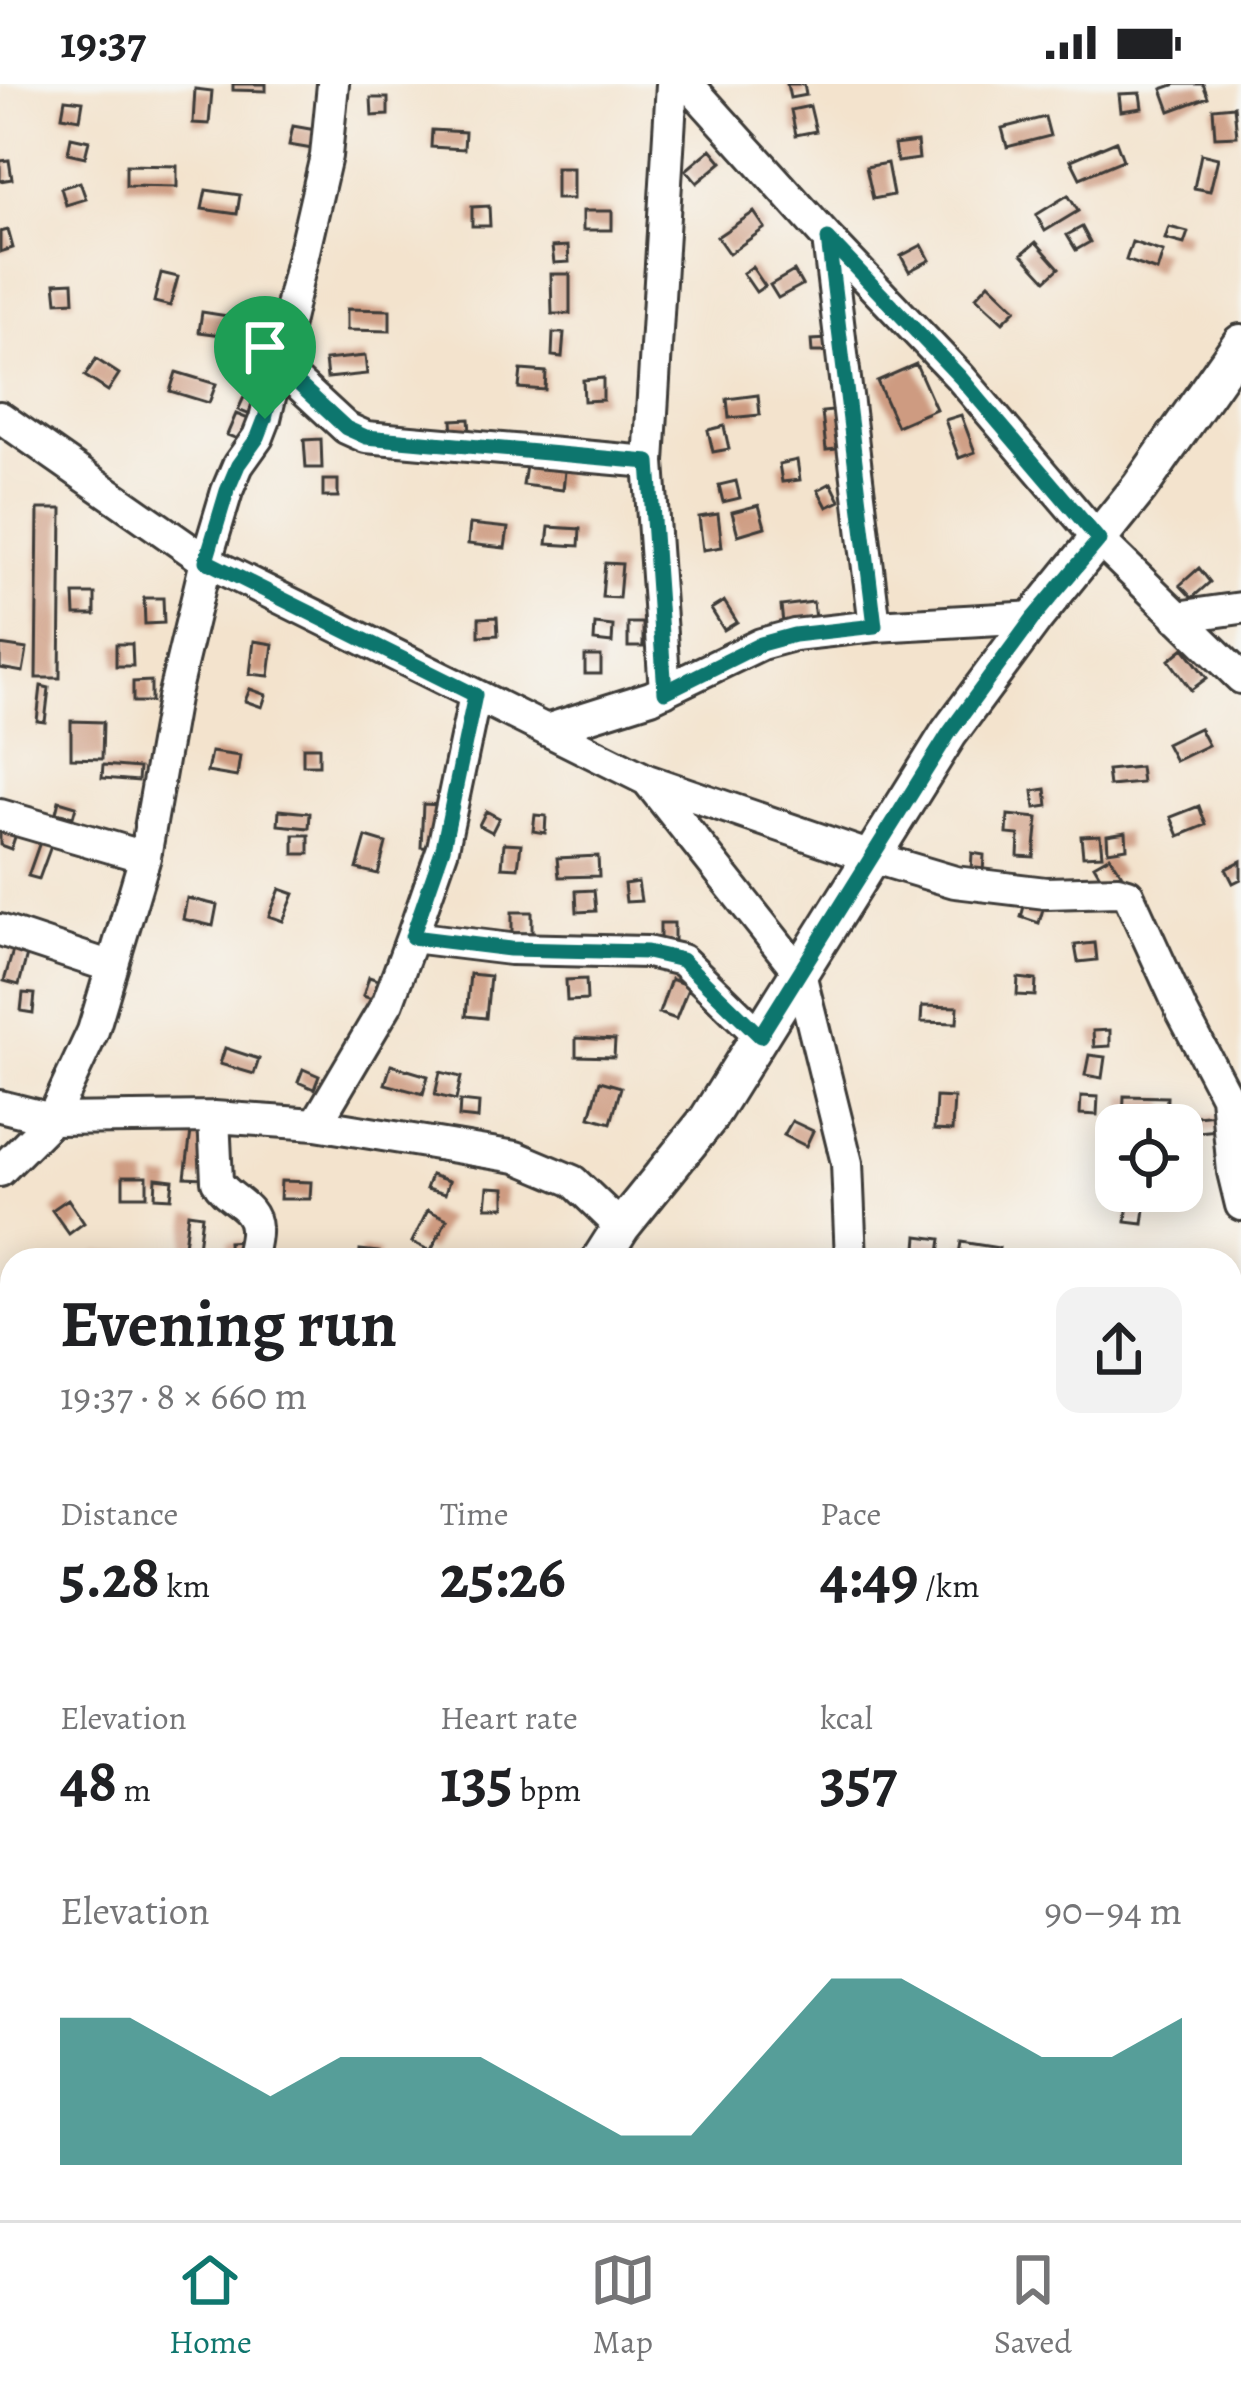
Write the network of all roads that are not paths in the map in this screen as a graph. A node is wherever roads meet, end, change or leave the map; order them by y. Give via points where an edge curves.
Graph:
1 (333, 84) edge
2 (672, 84) edge
3 (688, 84) edge
4 (828, 239) junction
5 (1241, 343) edge
6 (278, 365) junction
7 (0, 417) edge
8 (649, 462) junction
9 (1099, 540) junction
10 (206, 561) junction
11 (1241, 608) edge
12 (1034, 617) junction
13 (1177, 617) junction
14 (875, 626) junction
15 (1241, 678) edge
16 (665, 692) junction
17 (475, 695) junction
18 (546, 730) junction
19 (647, 780) junction
20 (0, 815) edge
21 (145, 857) junction
22 (871, 857) junction
23 (0, 930) edge
24 (412, 937) junction
25 (112, 967) junction
26 (800, 973) junction
27 (760, 1036) junction
28 (1234, 1094) edge
29 (0, 1106) edge
30 (214, 1117) junction
31 (52, 1119) junction
32 (316, 1124) junction
33 (0, 1172) edge
34 (1241, 1205) edge
35 (621, 1227) junction
36 (252, 1248) edge
37 (608, 1248) edge
38 (850, 1248) edge

1 - 6 street via 326,156
2 - 8 street
3 - 4 street
4 - 9 street
4 - 14 street
5 - 9 street
6 - 8 street via 366,437
6 - 10 street via 265,419 227,491
7 - 10 street
8 - 16 street
9 - 12 street
9 - 13 street
10 - 17 street
10 - 21 street
11 - 13 street
12 - 14 street
12 - 22 street
13 - 15 street
14 - 16 street via 761,644
16 - 18 street
17 - 18 street
17 - 24 street via 443,848
18 - 19 street
19 - 22 street
19 - 26 street
20 - 21 street
21 - 25 street
22 - 26 street
22 - 28 street via 1002,890 1128,894 1174,996
23 - 25 street
24 - 27 street via 682,960
24 - 32 street via 388,1002
25 - 31 street
26 - 27 street
26 - 38 street via 848,1163
27 - 35 street via 708,1119
28 - 34 street
29 - 31 street
30 - 31 street
30 - 32 street
30 - 36 street via 217,1181 251,1211
31 - 33 street
32 - 35 street via 528,1162 573,1181
35 - 37 street

